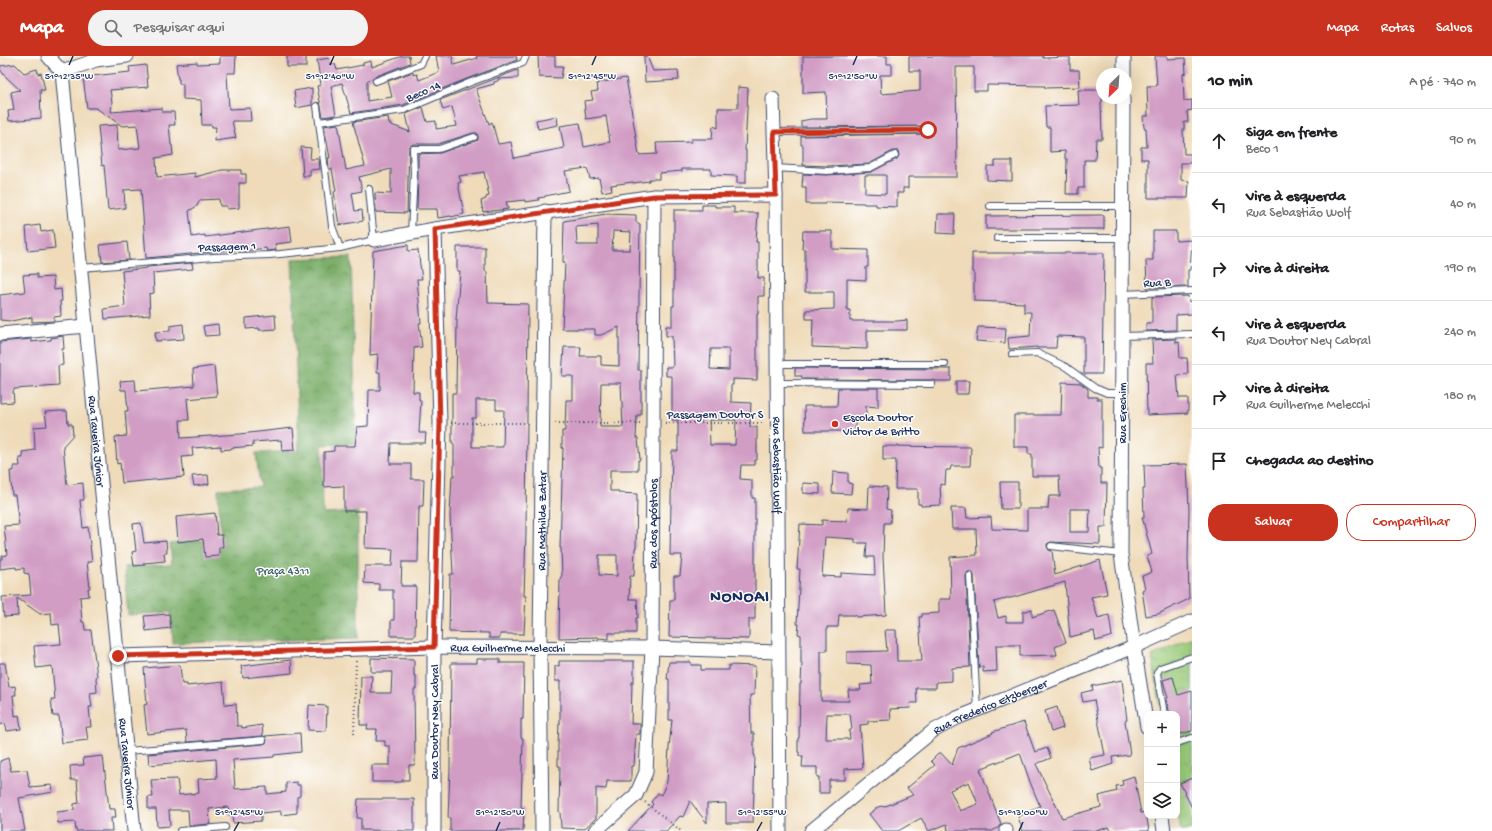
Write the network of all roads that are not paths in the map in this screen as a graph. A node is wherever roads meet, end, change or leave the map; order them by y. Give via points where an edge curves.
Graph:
1 (48, 56) edge
2 (127, 56) edge
3 (426, 56) edge
4 (526, 56) edge
5 (1124, 56) edge
6 (1124, 68) edge
7 (62, 72) junction
8 (376, 81) dead end
9 (774, 99) dead end
10 (1123, 104) edge
11 (317, 106) dead end
12 (319, 122) junction
13 (928, 130) dead end
14 (774, 132) junction
15 (474, 137) dead end
16 (895, 155) dead end
17 (775, 168) junction
18 (369, 189) dead end
19 (776, 195) junction
20 (654, 196) junction
21 (990, 206) dead end
22 (1123, 206) junction
23 (545, 211) junction
24 (435, 229) junction
25 (411, 233) junction
26 (997, 238) dead end
27 (1122, 238) junction
28 (374, 240) junction
29 (340, 248) junction
30 (81, 268) junction
31 (1192, 291) edge
32 (1122, 294) junction
33 (86, 326) junction
34 (0, 334) edge
35 (1192, 334) edge
36 (1122, 336) junction
37 (1012, 354) dead end
38 (776, 364) junction
39 (945, 364) dead end
40 (777, 383) junction
41 (932, 384) dead end
42 (1122, 393) junction
43 (1051, 546) dead end
44 (1121, 554) junction
45 (970, 576) dead end
46 (1192, 621) edge
47 (434, 647) junction
48 (540, 647) junction
49 (1134, 647) junction
50 (652, 648) junction
51 (778, 652) junction
52 (118, 656) junction
53 (1192, 657) edge
54 (977, 710) junction
55 (1144, 711) edge
56 (1163, 711) edge
57 (1192, 738) edge
58 (263, 740) dead end
59 (1180, 742) edge
60 (127, 751) junction
61 (1162, 819) edge
62 (226, 827) dead end
63 (134, 831) edge
64 (180, 831) edge
65 (434, 831) edge
66 (542, 831) edge
67 (595, 831) edge
68 (780, 831) edge
69 (812, 831) edge
70 (1164, 831) edge

1 - 7 street
2 - 7 street via 96,60
3 - 8 lane via 421,64
4 - 12 lane, Beco 14 via 523,64 404,110
5 - 6 street
7 - 30 street, Rua Taveira Júnior
9 - 14 street, Rua Sebastião Wolf
10 - 22 street, Rua Erechim
11 - 12 lane
12 - 29 lane via 332,226
13 - 14 lane
14 - 17 street, Rua Sebastião Wolf
15 - 25 lane via 439,149 413,149
16 - 17 lane via 870,168 827,171
17 - 19 street, Rua Sebastião Wolf
18 - 28 lane
19 - 20 street
19 - 38 street, Rua Sebastião Wolf
20 - 23 street
20 - 50 street, Rua dos Apóstolos
21 - 22 lane
22 - 27 street, Rua Erechim
23 - 24 street
23 - 48 street, Rua Mathilde Zatar
24 - 25 street
24 - 47 street, Rua Doutor Ney Cabral via 440,423
25 - 28 street
26 - 27 lane
27 - 32 street, Rua Erechim
28 - 29 lane, Passagem 1
29 - 30 lane, Passagem 1
30 - 33 street, Rua Taveira Júnior
31 - 32 lane, Rua B
32 - 36 street, Rua Erechim
33 - 34 street
33 - 52 street, Rua Taveira Júnior
35 - 36 lane
36 - 42 street, Rua Erechim
37 - 42 lane via 1037,353 1066,367 1095,388 1107,393
38 - 39 lane
38 - 40 street, Rua Sebastião Wolf
40 - 41 lane
40 - 51 street, Rua Sebastião Wolf
42 - 44 street, Rua Erechim
43 - 44 lane
44 - 49 street, Rua Erechim
45 - 54 lane
46 - 49 street, Rua Frederico Etzberger
47 - 48 street, Rua Guilherme Melecchi
47 - 52 street, Rua Guilherme Melecchi
47 - 65 street, Rua Doutor Ney Cabral
48 - 50 street, Rua Guilherme Melecchi
48 - 66 street, Rua Mathilde Zatar
49 - 54 street, Rua Frederico Etzberger
49 - 55 street, Rua Erechim
50 - 51 street, Rua Guilherme Melecchi
50 - 67 street, Rua dos Apóstolos via 646,772 636,794
51 - 68 street, Rua Sebastião Wolf
52 - 60 street, Rua Taveira Júnior
53 - 56 lane via 1160,668 1157,673
54 - 69 street, Rua Frederico Etzberger via 933,731
57 - 59 lane
58 - 60 lane
60 - 63 street, Rua Taveira Júnior
61 - 70 street
62 - 64 lane

